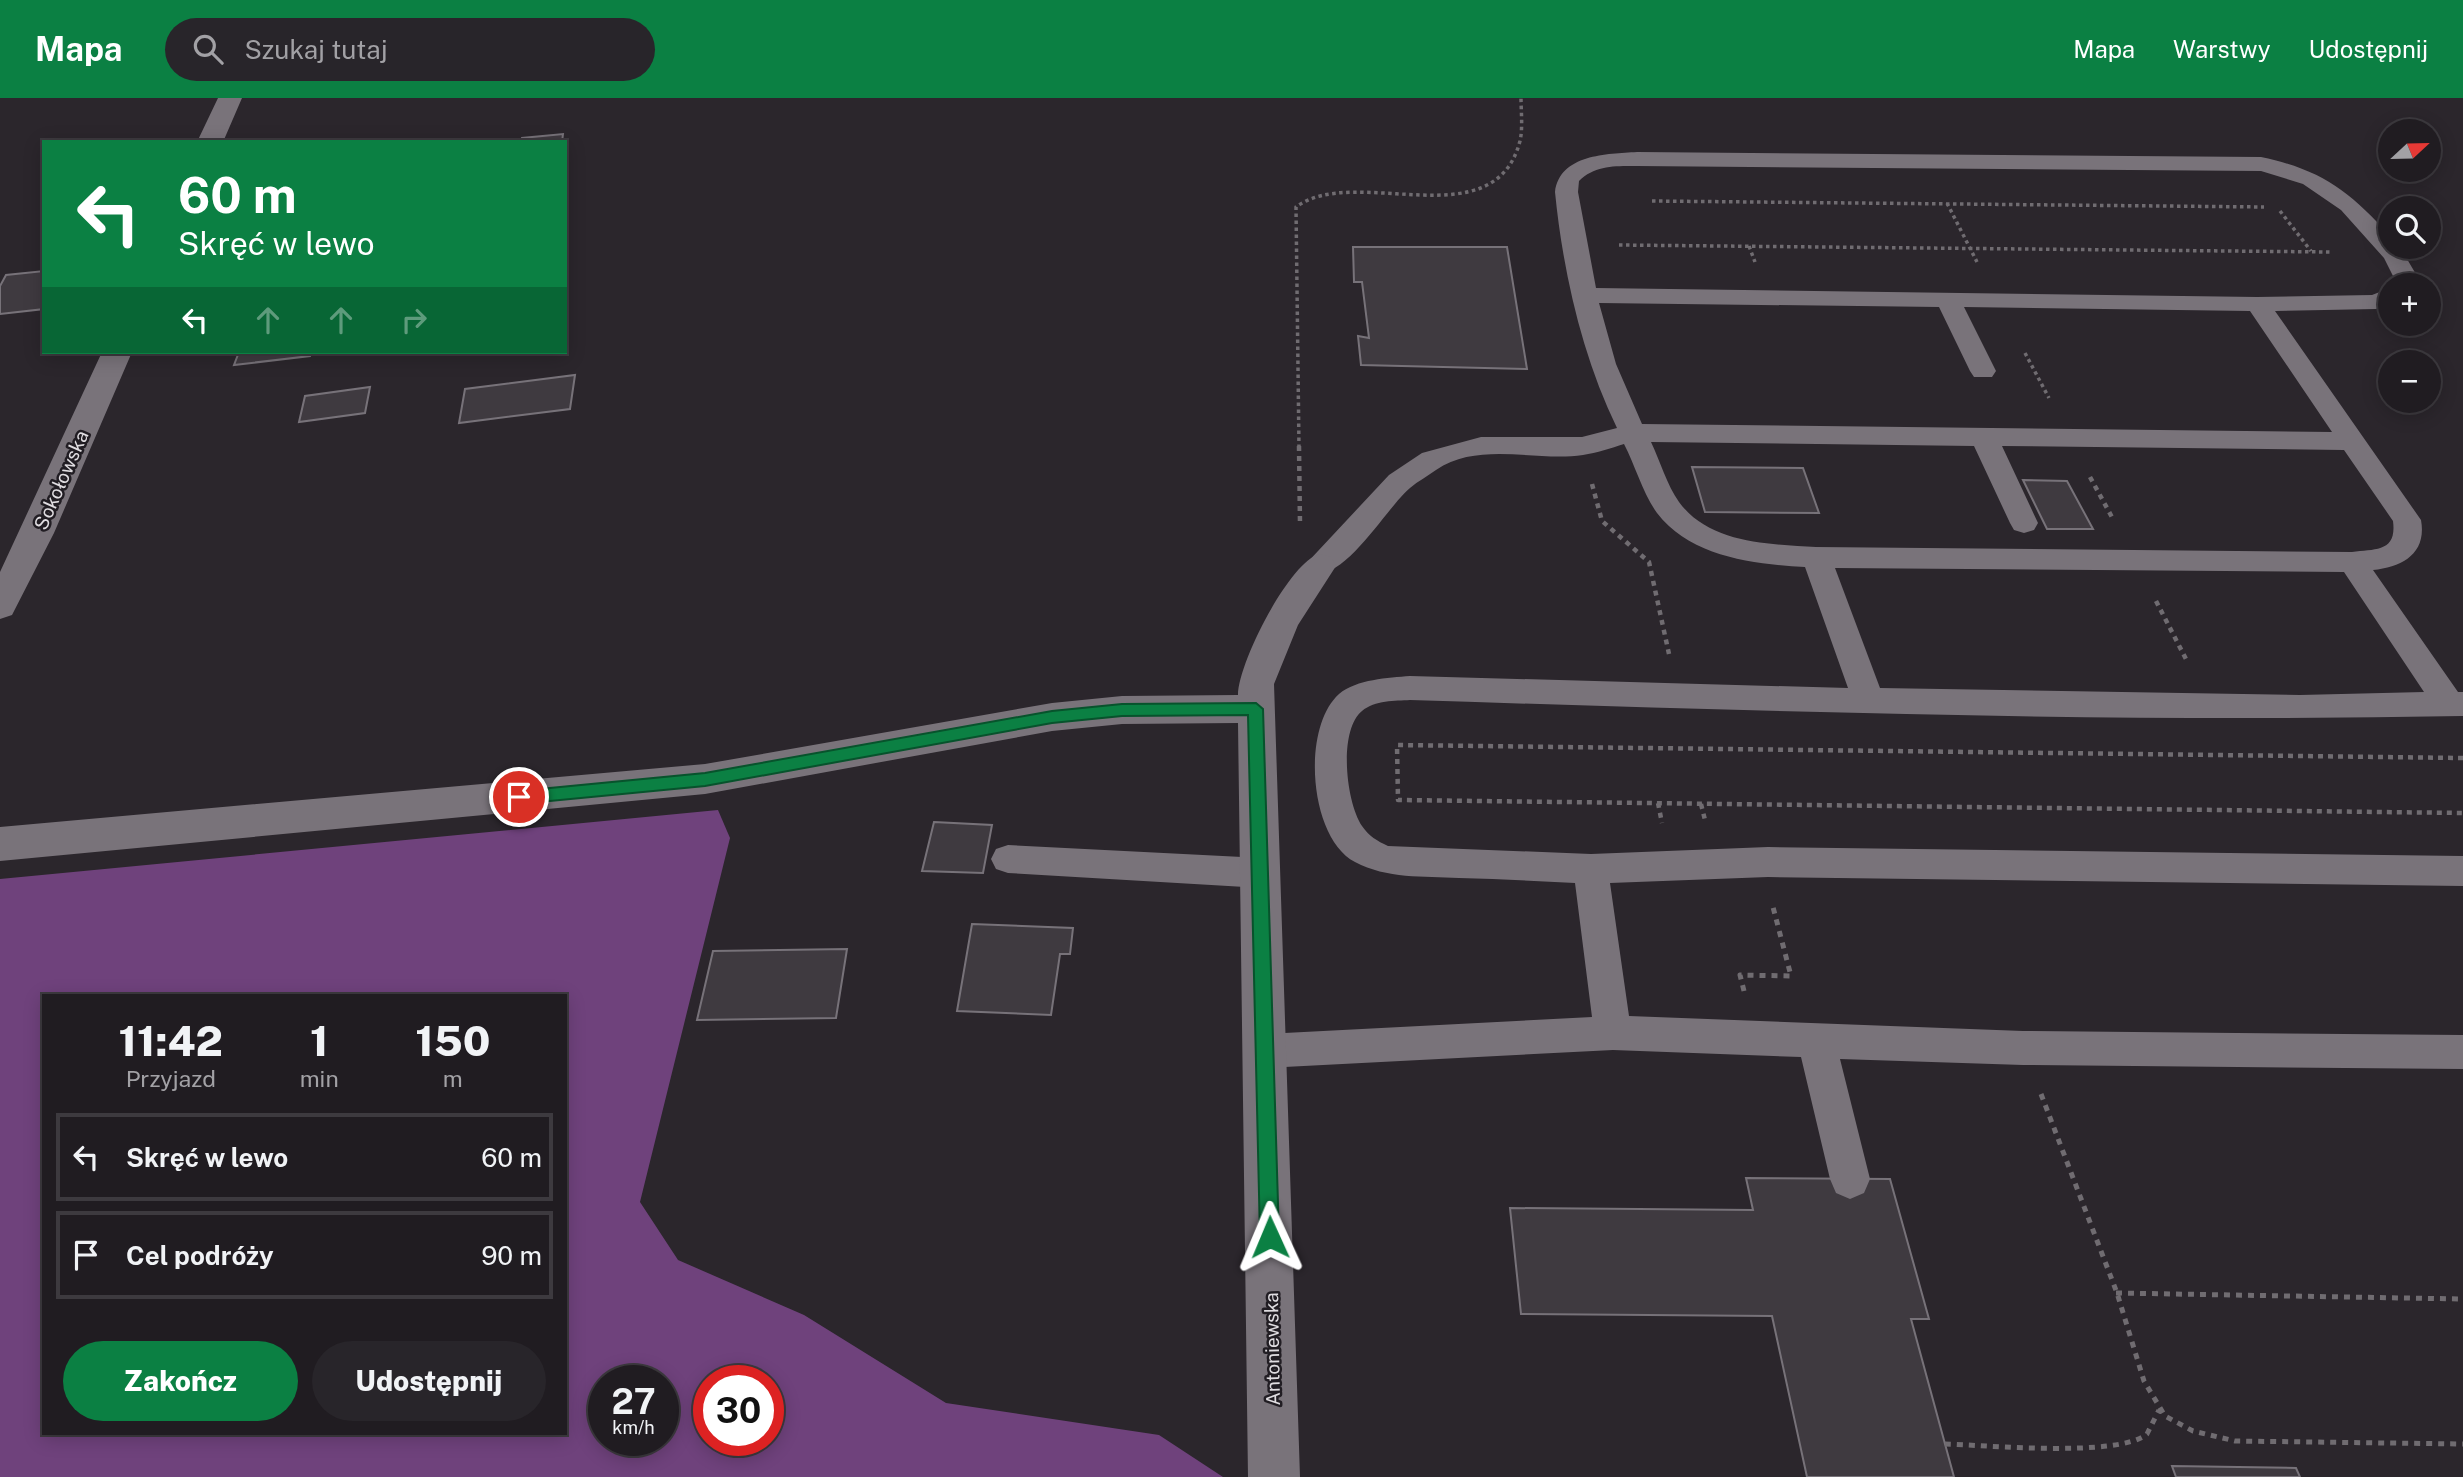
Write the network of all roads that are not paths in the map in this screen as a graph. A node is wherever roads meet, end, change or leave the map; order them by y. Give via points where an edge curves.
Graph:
1 (230, 98) edge
2 (211, 140) edge
3 (2404, 273) edge
4 (1587, 295) junction
5 (1948, 300) junction
6 (2378, 301) edge
7 (2257, 304) junction
8 (116, 354) edge
9 (1983, 371) dead end
10 (1633, 433) junction
11 (1984, 437) junction
12 (2351, 441) junction
13 (2024, 523) dead end
14 (1816, 557) junction
15 (2352, 562) junction
16 (1319, 566) joint
17 (0, 606) edge
18 (1868, 698) junction
19 (2456, 704) edge
20 (1256, 709) junction
21 (0, 844) edge
22 (1008, 859) dead end
23 (1591, 869) junction
24 (2463, 871) edge
25 (1262, 873) junction
26 (1614, 1033) junction
27 (1817, 1042) junction
28 (1266, 1051) junction
29 (2463, 1052) edge
30 (1850, 1179) dead end
31 (1274, 1477) edge

1 - 2 street
3 - 4 lane via 2343,197 2302,174 2261,164 1610,161 1577,171 1565,190
4 - 5 lane
4 - 10 lane via 1603,365
5 - 7 lane
5 - 9 lane
6 - 7 lane
7 - 12 lane
8 - 17 street, Sokołowska
10 - 11 lane
10 - 14 lane via 1667,506 1702,537 1757,554
10 - 16 lane via 1582,446 1481,446 1432,460 1399,482
11 - 12 lane
11 - 13 lane
12 - 15 lane via 2396,501 2409,533 2404,548 2388,558
14 - 15 lane
14 - 18 lane
15 - 19 lane
16 - 20 street, Antoniewska via 1284,615 1265,652 1256,684
18 - 19 lane via 2300,706
18 - 23 lane via 1410,688 1376,691 1351,701 1337,716 1332,736 1334,796 1343,824 1357,845 1386,860
20 - 21 street via 1122,710 1052,717 705,779
20 - 25 street, Antoniewska
22 - 25 lane
23 - 24 lane via 1878,862
23 - 26 lane
25 - 28 street, Antoniewska
26 - 27 lane
26 - 28 lane
27 - 29 lane
27 - 30 lane
28 - 31 street, Antoniewska

